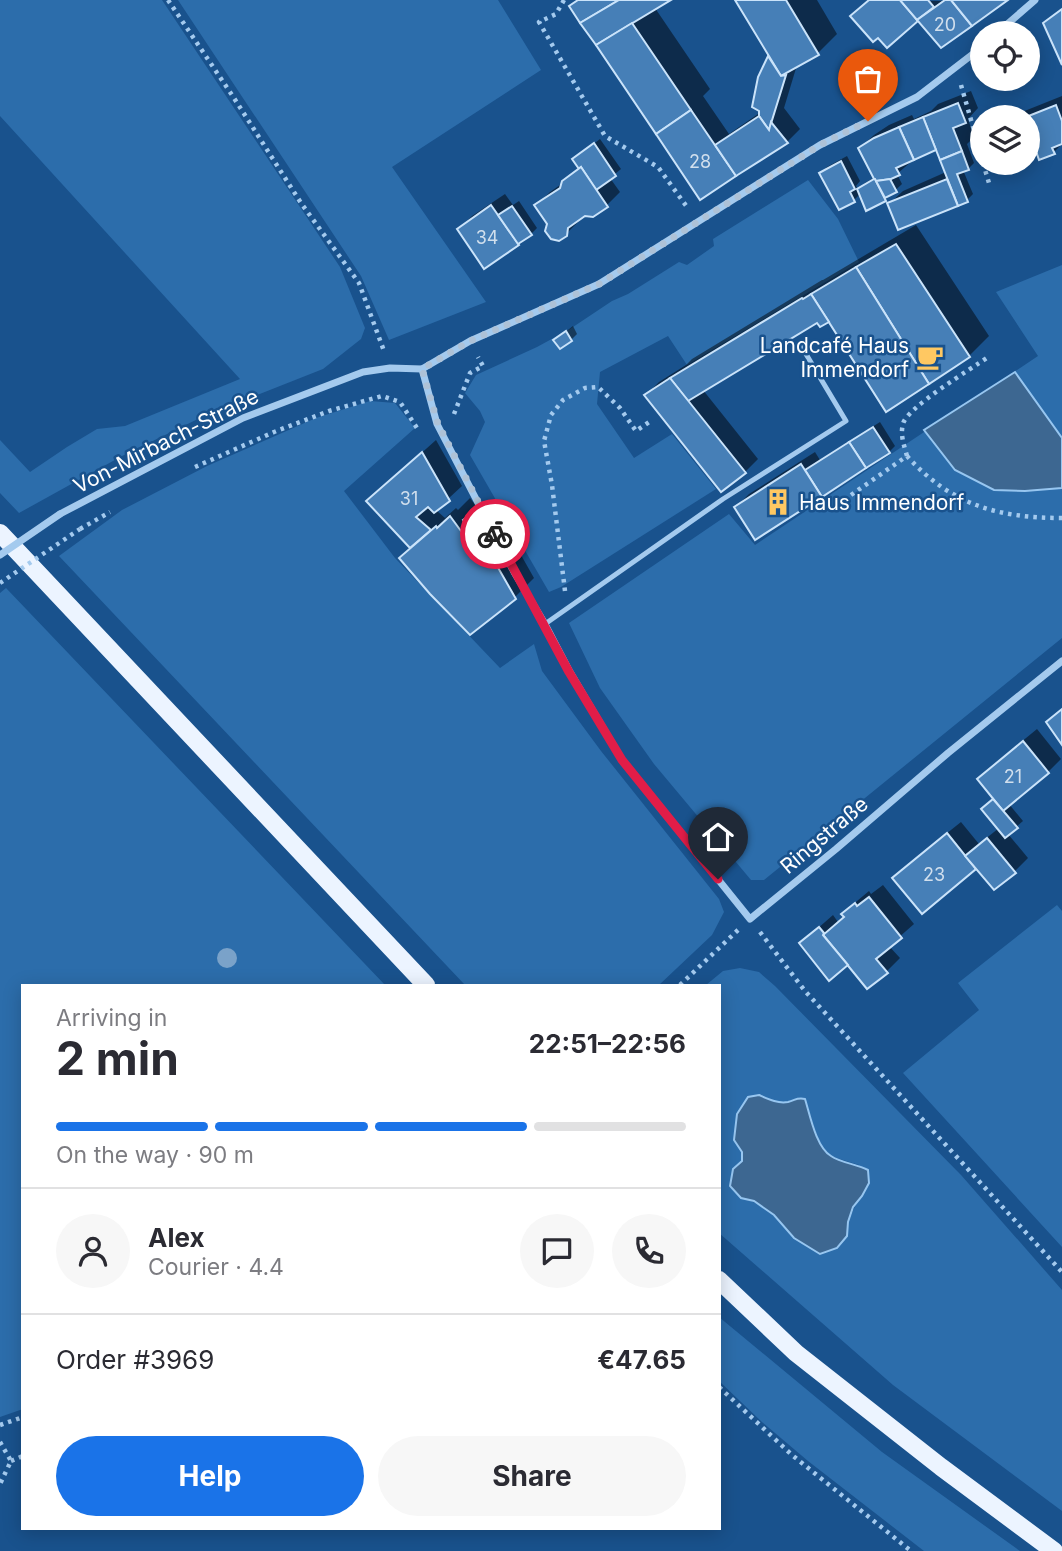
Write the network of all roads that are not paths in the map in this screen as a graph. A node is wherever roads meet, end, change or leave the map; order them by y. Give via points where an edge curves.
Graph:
1 (1035, 0) edge
2 (1011, 21) edge
3 (970, 56) edge
4 (800, 344) dead end
5 (422, 369) junction
6 (0, 533) edge
7 (0, 555) edge
8 (544, 624) junction
9 (1062, 661) edge
10 (425, 984) edge
11 (721, 1282) edge
12 (1054, 1551) edge

1 - 2 street
3 - 5 street via 916,97 820,145 599,284 470,341
4 - 8 lane via 846,421 723,499
5 - 7 street, Von-Mirbach-Straße, bridge via 363,372 243,418 61,514
5 - 8 street via 438,424
6 - 10 main road
8 - 9 street, Ringstraße via 622,760 750,919
11 - 12 main road via 796,1353

